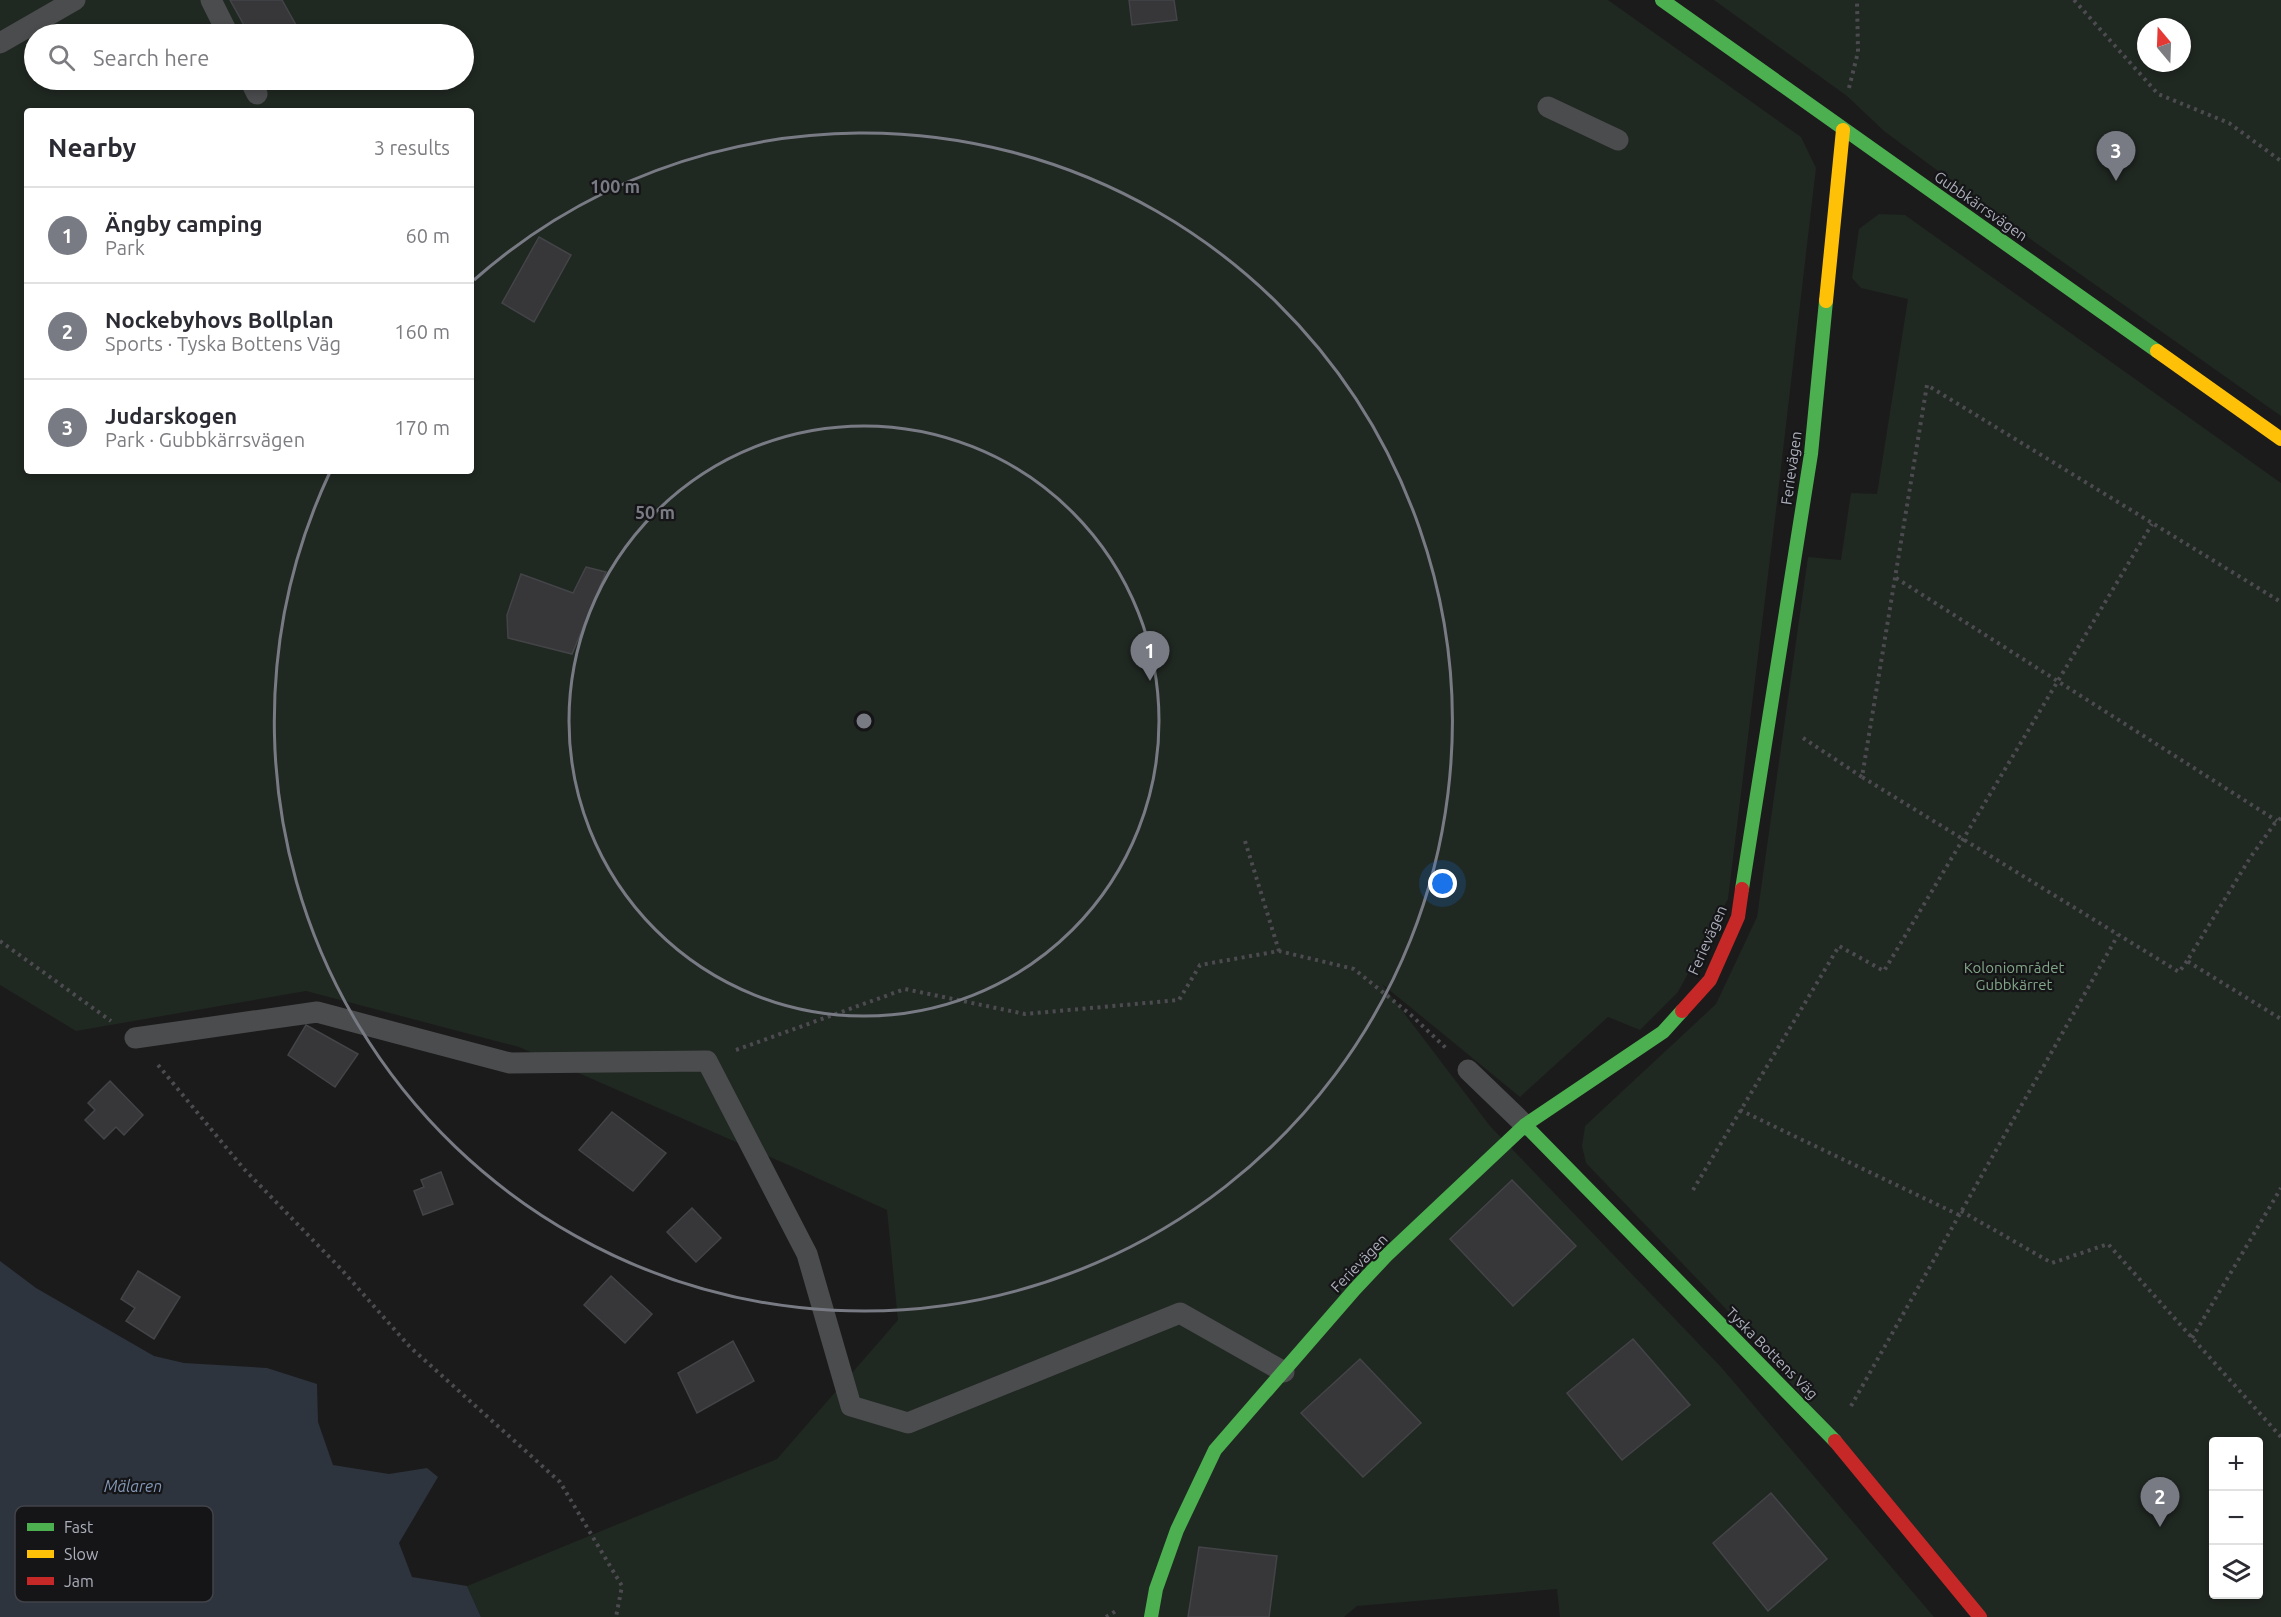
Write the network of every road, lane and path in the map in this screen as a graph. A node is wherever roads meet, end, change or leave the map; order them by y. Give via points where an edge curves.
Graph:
1 (75, 0) edge
2 (211, 0) edge
3 (1662, 0) edge
4 (1857, 0) edge
5 (2074, 0) edge
6 (33, 24) edge
7 (223, 24) edge
8 (24, 29) edge
9 (0, 43) edge
10 (1847, 96) dead end
11 (1548, 107) dead end
12 (1843, 130) junction
13 (1618, 140) dead end
14 (2281, 161) edge
15 (2281, 439) edge
16 (2152, 524) junction
17 (1895, 578) junction
18 (2281, 602) edge
19 (2058, 681) junction
20 (1800, 736) dead end
21 (1862, 777) junction
22 (2279, 819) edge
23 (1964, 840) junction
24 (1245, 842) dead end
25 (2118, 934) junction
26 (0, 941) edge
27 (1279, 951) junction
28 (2187, 961) junction
29 (2281, 1019) edge
30 (135, 1038) junction
31 (707, 1061) junction
32 (1468, 1070) joint
33 (1740, 1110) junction
34 (1525, 1125) junction
35 (2281, 1188) edge
36 (1693, 1190) dead end
37 (1960, 1213) junction
38 (2192, 1338) junction
39 (1284, 1372) junction
40 (2281, 1437) edge
41 (1833, 1438) junction
42 (616, 1617) edge
43 (1152, 1617) edge
44 (1980, 1617) edge

1 - 6 lane
2 - 7 lane
3 - 12 street, Gubbkärrsvägen
4 - 10 path via 1858,52
5 - 14 path via 2158,94 2229,123
8 - 9 lane
11 - 13 lane
12 - 15 street, Gubbkärrsvägen
12 - 34 street, Ferievägen via 1810,454 1738,917 1710,980 1663,1032
16 - 17 path via 1927,385
16 - 18 path
16 - 19 path
17 - 19 path
17 - 21 path
19 - 22 path
19 - 23 path
20 - 21 path
21 - 23 path
22 - 28 path via 2250,858
23 - 25 path
23 - 33 path via 1884,970 1839,946
24 - 27 path
25 - 28 path via 2179,972
25 - 37 path
26 - 30 path
27 - 31 path via 1200,965 1179,1000 1025,1014 905,989
27 - 32 path via 1354,969 1412,1015
28 - 29 path
30 - 31 lane via 317,1012 510,1063
30 - 42 path via 244,1169 410,1347 560,1482 622,1586
31 - 39 lane via 807,1254 851,1406 908,1423 1180,1313
32 - 34 lane
33 - 36 path
33 - 37 path
34 - 39 street, Ferievägen via 1386,1256
34 - 41 street, Tyska Bottens Väg
35 - 38 path
37 - 38 path via 2052,1263 2108,1244
37 - 41 path
38 - 40 path
39 - 43 street, Ferievägen via 1215,1450 1177,1530 1156,1589
41 - 44 street, Tyska Bottens Väg

